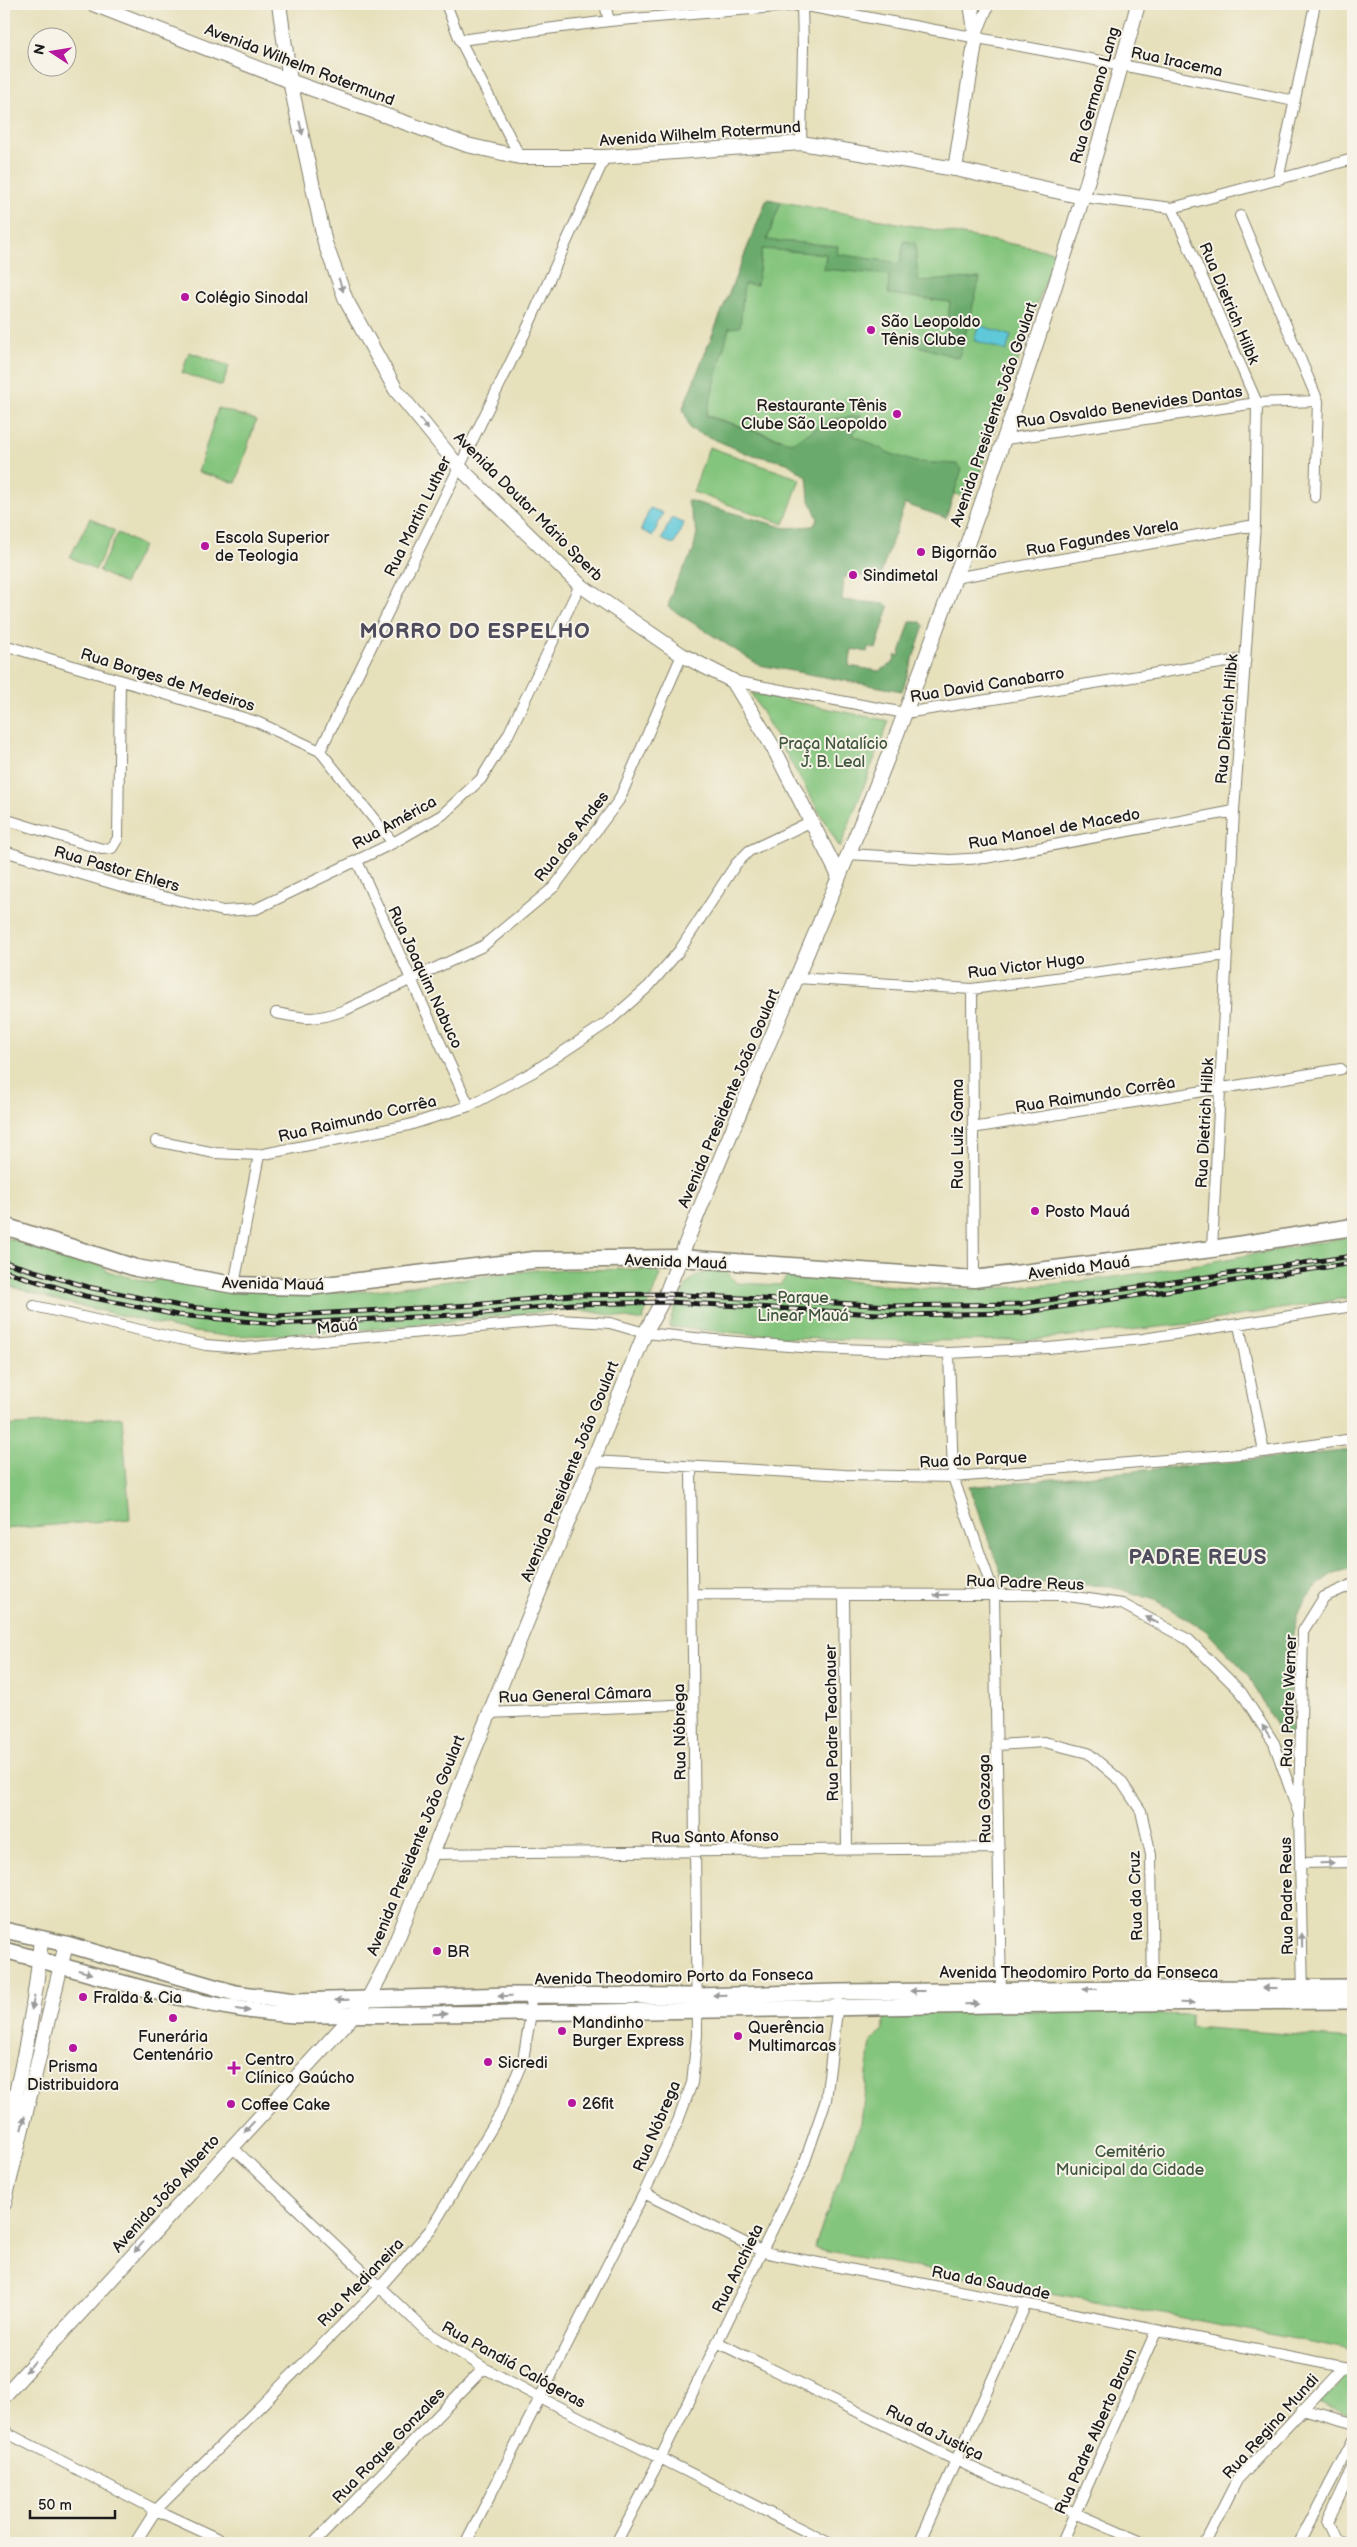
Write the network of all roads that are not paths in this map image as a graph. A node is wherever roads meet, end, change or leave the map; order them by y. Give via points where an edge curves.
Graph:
1 (93, 4) edge
2 (279, 4) edge
3 (446, 4) edge
4 (604, 4) edge
5 (802, 4) edge
6 (971, 4) edge
7 (989, 4) edge
8 (1138, 4) edge
9 (1316, 4) edge
10 (609, 21) junction
11 (976, 37) junction
12 (460, 40) junction
13 (1122, 65) junction
14 (290, 80) junction
15 (1294, 100) junction
16 (801, 143) junction
17 (605, 157) junction
18 (520, 158) junction
19 (1353, 159) edge
20 (955, 169) junction
21 (1278, 180) junction
22 (1082, 197) junction
23 (1172, 208) junction
24 (1240, 216) dead end
25 (1318, 401) junction
26 (1257, 403) junction
27 (1006, 439) junction
28 (458, 466) junction
29 (1315, 497) dead end
30 (1255, 525) junction
31 (954, 578) junction
32 (580, 585) junction
33 (4, 645) edge
34 (682, 655) junction
35 (1246, 658) junction
36 (120, 680) junction
37 (733, 681) junction
38 (905, 713) junction
39 (320, 751) junction
40 (1234, 811) junction
41 (4, 819) edge
42 (812, 821) junction
43 (393, 843) junction
44 (4, 851) edge
45 (848, 854) junction
46 (357, 861) junction
47 (839, 876) junction
48 (223, 911) joint
49 (1227, 955) junction
50 (411, 978) junction
51 (797, 978) junction
52 (972, 989) junction
53 (276, 1013) dead end
54 (1341, 1069) dead end
55 (1221, 1090) junction
56 (469, 1106) junction
57 (972, 1128) junction
58 (156, 1141) dead end
59 (259, 1155) junction
60 (4, 1226) edge
61 (1353, 1227) edge
62 (1212, 1249) junction
63 (680, 1258) junction
64 (974, 1279) junction
65 (234, 1285) junction
66 (34, 1306) dead end
67 (1353, 1306) edge
68 (1239, 1325) junction
69 (645, 1333) junction
70 (949, 1353) junction
71 (1353, 1439) edge
72 (1264, 1452) junction
73 (592, 1461) junction
74 (692, 1468) junction
75 (954, 1477) junction
76 (1353, 1584) edge
77 (694, 1594) junction
78 (994, 1594) junction
79 (844, 1596) junction
80 (693, 1704) junction
81 (489, 1713) junction
82 (998, 1745) junction
83 (1299, 1814) junction
84 (1000, 1848) junction
85 (847, 1850) junction
86 (696, 1851) junction
87 (431, 1854) junction
88 (1353, 1862) edge
89 (1301, 1863) junction
90 (4, 1930) edge
91 (41, 1938) junction
92 (66, 1944) junction
93 (4, 1950) edge
94 (39, 1960) junction
95 (60, 1965) junction
96 (160, 1973) junction
97 (202, 1984) junction
98 (1353, 1987) edge
99 (156, 1991) junction
100 (1153, 1995) junction
101 (1303, 1995) junction
102 (478, 1996) junction
103 (530, 1996) junction
104 (572, 1996) junction
105 (631, 1996) junction
106 (696, 1996) junction
107 (1001, 1997) junction
108 (412, 1998) junction
109 (368, 1999) junction
110 (838, 1999) junction
111 (198, 2001) junction
112 (1353, 2001) edge
113 (748, 2002) junction
114 (294, 2008) junction
115 (574, 2012) junction
116 (632, 2012) junction
117 (697, 2012) junction
118 (478, 2013) junction
119 (531, 2013) junction
120 (354, 2014) junction
121 (413, 2014) junction
122 (4, 2146) edge
123 (231, 2146) junction
124 (644, 2193) junction
125 (4, 2204) edge
126 (763, 2252) junction
127 (379, 2288) junction
128 (1026, 2304) junction
129 (1156, 2331) junction
130 (717, 2342) junction
131 (484, 2368) junction
132 (1348, 2368) edge
133 (4, 2396) edge
134 (539, 2397) junction
135 (1302, 2409) junction
136 (1353, 2423) edge
137 (4, 2429) edge
138 (1353, 2440) edge
139 (660, 2460) junction
140 (955, 2460) junction
141 (1353, 2468) edge
142 (156, 2510) junction
143 (1075, 2514) junction
144 (135, 2543) edge
145 (227, 2543) edge
146 (314, 2543) edge
147 (466, 2543) edge
148 (616, 2543) edge
149 (829, 2543) edge
150 (919, 2543) edge
151 (1062, 2543) edge
152 (1143, 2543) edge
153 (1205, 2543) edge
154 (1299, 2543) edge
155 (1343, 2543) edge

1 - 14 street, Avenida Wilhelm Rotermund
2 - 14 street, Avenida Doutor Mário Sperb
3 - 12 street
4 - 10 street
5 - 10 street, Rua Iracema
5 - 11 street, Rua Iracema
5 - 16 street
6 - 11 street
7 - 11 street
8 - 13 street, Rua Germano Lang
9 - 15 street
10 - 12 street, Rua Iracema
11 - 13 street, Rua Iracema
11 - 20 street
12 - 18 street
13 - 15 street, Rua Iracema
13 - 22 street, Rua Germano Lang
14 - 18 street, Avenida Wilhelm Rotermund via 467,145
14 -> 28 street, Avenida Doutor Mário Sperb via 325,243 346,300 396,390
15 - 21 street
16 - 17 street, Avenida Wilhelm Rotermund
16 - 20 street, Avenida Wilhelm Rotermund
17 - 18 street, Avenida Wilhelm Rotermund
17 - 28 street, Rua Martin Luther
19 - 21 street, Avenida Wilhelm Rotermund
20 - 22 street, Avenida Wilhelm Rotermund
21 - 23 street, Avenida Wilhelm Rotermund
22 - 23 street, Avenida Wilhelm Rotermund
22 - 27 street, Avenida Presidente João Goulart
23 - 26 street, Rua Dietrich Hilbk
24 - 25 street
25 - 26 street, Rua Osvaldo Benevides Dantas
25 - 29 street
26 - 27 street, Rua Osvaldo Benevides Dantas
26 - 30 street, Rua Dietrich Hilbk
27 - 31 street, Avenida Presidente João Goulart
28 - 32 street, Avenida Doutor Mário Sperb
28 - 39 street, Rua Martin Luther
30 - 31 street, Rua Fagundes Varela
30 - 35 street, Rua Dietrich Hilbk
31 - 38 street, Avenida Presidente João Goulart
32 - 34 street, Avenida Doutor Mário Sperb
32 - 43 street, Rua América via 508,735 481,779 442,815
33 - 36 street, Rua Borges de Medeiros
34 - 37 street, Avenida Doutor Mário Sperb
34 - 50 street, Rua dos Andes via 619,800 554,887 483,946
35 - 38 street, Rua David Canabarro
35 - 40 street, Rua Dietrich Hilbk
36 - 39 street, Rua Borges de Medeiros via 257,722
36 - 41 street via 118,838 112,848 102,849
37 - 38 street, Rua David Canabarro
37 - 42 street
38 - 45 street, Avenida Presidente João Goulart
39 - 43 street
40 - 45 street, Rua Manoel de Macedo via 985,858 950,860
40 - 49 street, Rua Dietrich Hilbk
42 - 47 street
42 - 56 street, Rua Raimundo Corrêa via 749,851 736,864 679,951 648,986 608,1022 533,1072
43 - 46 street, Rua América
44 - 48 street, Rua Pastor Ehlers via 131,889
45 - 47 street, Avenida Presidente João Goulart
46 - 48 street, Rua América via 256,909
46 - 50 street, Rua Joaquim Nabuco
47 - 51 street, Avenida Presidente João Goulart
49 - 52 street, Rua Victor Hugo
49 - 55 street, Rua Dietrich Hilbk
50 - 53 street, Rua dos Andes via 323,1018 307,1020
50 - 56 street, Rua Joaquim Nabuco
51 - 52 street, Rua Victor Hugo
51 - 63 street, Avenida Presidente João Goulart
52 - 57 street, Rua Luiz Gama
54 - 55 street, Rua Raimundo Corrêa
55 - 57 street, Rua Raimundo Corrêa
55 - 62 street, Rua Dietrich Hilbk
56 - 59 street, Rua Raimundo Corrêa via 409,1125
57 - 64 street, Rua Luiz Gama
58 - 59 street, Rua Raimundo Corrêa via 215,1153
59 - 65 street
60 - 65 main road, Avenida Mauá via 136,1268
61 - 62 main road, Avenida Mauá
62 - 64 main road, Avenida Mauá
63 - 64 main road, Avenida Mauá
63 - 65 main road, Avenida Mauá via 534,1260 309,1287
63 - 69 street, Avenida Presidente João Goulart via 666,1294
66 - 69 street, Mauá via 206,1345 243,1348 559,1320 610,1323
67 - 68 street
68 - 70 street via 1143,1340
68 - 72 street
69 - 70 street via 814,1348
69 - 73 street, Avenida Presidente João Goulart
70 - 75 street, Rua Gozaga
71 - 72 street, Rua do Parque
72 - 75 street, Rua do Parque
73 - 74 street, Rua do Parque
73 - 81 street, Avenida Presidente João Goulart
74 - 75 street, Rua do Parque
74 - 77 street, Rua Nóbrega
75 - 78 street, Rua Gozaga
76 - 83 street, Rua Padre Werner via 1324,1596 1303,1631
77 - 79 street, Rua Padre Reus
77 - 80 street, Rua Nóbrega
78 -> 79 street, Rua Padre Reus
78 - 82 street, Rua Gozaga
83 -> 78 street, Rua Padre Reus via 1274,1743 1241,1692 1189,1640 1122,1604 1062,1595
79 - 85 street, Rua Padre Teachauer
80 - 81 street, Rua General Câmara
80 - 86 street, Rua Nóbrega
81 - 87 street, Avenida Presidente João Goulart
82 - 84 street, Rua Gozaga
82 - 100 street, Rua da Cruz via 1044,1742 1088,1753 1121,1781 1141,1811 1151,1855
83 - 89 street, Rua Padre Reus
84 - 85 street, Rua Santo Afonso
84 - 107 street, Rua Gozaga
85 - 86 street, Rua Santo Afonso
86 - 87 street, Rua Santo Afonso
86 - 106 street, Rua Nóbrega
87 - 109 street, Avenida Presidente João Goulart via 389,1959
89 -> 88 street
101 -> 89 street, Rua Padre Reus
90 - 91 main road, Avenida Theodomiro Porto da Fonseca
91 - 92 main road, Avenida Theodomiro Porto da Fonseca
91 - 94 street
92 - 95 street
92 - 96 main road, Avenida Theodomiro Porto da Fonseca
93 - 94 main road, Avenida Theodomiro Porto da Fonseca
94 - 95 main road, Avenida Theodomiro Porto da Fonseca
94 -> 122 street via 38,1982
95 -> 99 main road, Avenida Theodomiro Porto da Fonseca
125 -> 95 street
96 - 97 main road, Avenida Theodomiro Porto da Fonseca
96 - 99 main road
97 - 111 main road
97 - 114 main road, Avenida Theodomiro Porto da Fonseca
98 - 101 main road, Avenida Theodomiro Porto da Fonseca
99 - 111 main road, Avenida Theodomiro Porto da Fonseca
100 - 101 main road, Avenida Theodomiro Porto da Fonseca
100 - 107 main road, Avenida Theodomiro Porto da Fonseca
101 - 112 main road, Avenida Theodomiro Porto da Fonseca
103 -> 102 main road, Avenida Theodomiro Porto da Fonseca
102 - 108 main road, Avenida Theodomiro Porto da Fonseca
102 - 118 main road
103 - 104 main road, Avenida Theodomiro Porto da Fonseca
103 - 119 street, Rua Medianeira
104 - 105 main road, Avenida Theodomiro Porto da Fonseca
104 - 115 main road
105 - 106 main road, Avenida Theodomiro Porto da Fonseca
105 - 116 main road
113 -> 106 main road, Avenida Theodomiro Porto da Fonseca
106 - 117 street, Rua Nóbrega
107 - 110 main road, Avenida Theodomiro Porto da Fonseca
108 - 109 main road, Avenida Theodomiro Porto da Fonseca
108 - 121 main road
109 -> 114 main road, Avenida Theodomiro Porto da Fonseca
109 - 120 street, Avenida Presidente João Goulart
110 - 113 main road, Avenida Theodomiro Porto da Fonseca
110 - 126 street, Rua Anchieta via 826,2100 804,2167
111 -> 114 main road, Avenida Theodomiro Porto da Fonseca via 240,2010
113 - 117 main road, Avenida Theodomiro Porto da Fonseca
114 - 120 main road, Avenida Theodomiro Porto da Fonseca
115 - 116 main road, Avenida Theodomiro Porto da Fonseca
115 - 119 main road, Avenida Theodomiro Porto da Fonseca
116 - 117 main road, Avenida Theodomiro Porto da Fonseca
117 - 124 street, Rua Nóbrega via 692,2083
118 - 119 main road, Avenida Theodomiro Porto da Fonseca
121 -> 118 main road, Avenida Theodomiro Porto da Fonseca
119 - 127 street, Rua Medianeira via 523,2060 500,2114 431,2229
120 - 121 main road, Avenida Theodomiro Porto da Fonseca
120 -> 123 street, Avenida João Alberto
123 - 127 street, Rua Pandiá Calógeras
123 -> 133 street, Avenida João Alberto
124 - 126 street, Rua da Saudade
124 - 134 street, Rua Nóbrega
126 - 128 street, Rua da Saudade
126 - 130 street, Rua Anchieta
127 - 131 street, Rua Pandiá Calógeras via 426,2331
127 - 142 street, Rua Medianeira
128 - 129 street, Rua da Saudade
128 - 140 street
129 - 132 street, Rua da Saudade
129 - 143 street, Rua Padre Alberto Braun
130 - 139 street, Rua Anchieta
130 - 140 street, Rua da Justiça
131 - 134 street, Rua Pandiá Calógeras
131 - 146 street, Rua Roque Gonzales
132 - 135 street, Rua Regina Mundi
134 - 139 street, Rua Pandiá Calógeras
134 - 147 street, Rua Nóbrega
135 - 136 street
135 - 153 street, Rua Regina Mundi via 1237,2480
137 - 142 street
138 - 154 street
139 - 148 street, Rua Anchieta
139 - 149 street, Rua Pandiá Calógeras
140 - 143 street, Rua da Justiça
140 - 150 street
141 - 155 street via 1327,2523 1335,2540
142 - 144 street, Rua Medianeira
142 - 145 street
143 - 151 street, Rua Padre Alberto Braun
143 - 152 street, Rua da Justiça

